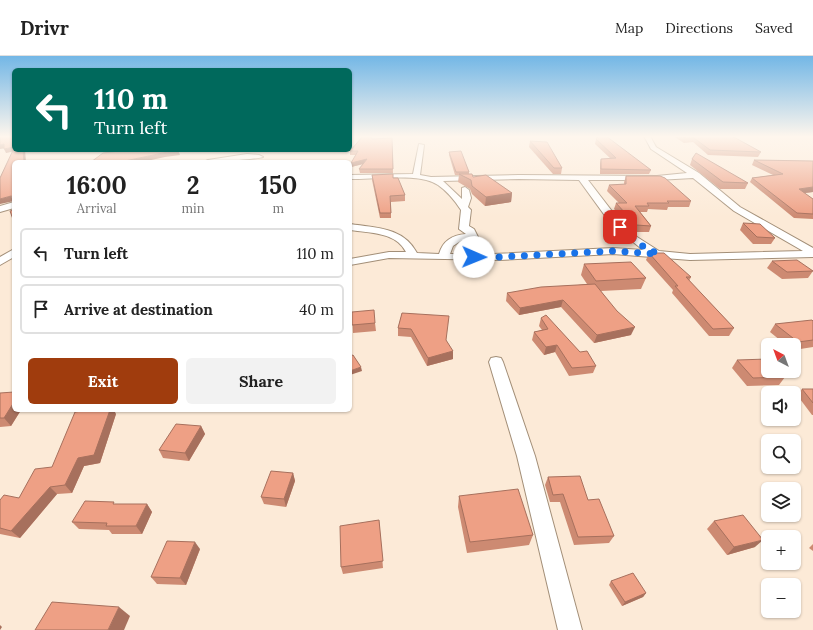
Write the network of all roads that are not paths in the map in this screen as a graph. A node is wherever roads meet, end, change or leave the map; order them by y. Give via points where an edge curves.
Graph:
1 (418, 163) edge
2 (677, 163) edge
3 (696, 175) junction
4 (352, 177) edge
5 (416, 177) junction
6 (581, 177) junction
7 (506, 178) junction
8 (430, 179) junction
9 (488, 183) edge
10 (465, 190) dead end
11 (12, 206) edge
12 (464, 207) junction
13 (0, 209) edge
14 (352, 227) edge
15 (472, 237) junction
16 (12, 253) edge
17 (813, 253) edge
18 (658, 254) junction
19 (413, 256) junction
20 (444, 257) junction
21 (490, 257) junction
22 (0, 262) edge
23 (352, 262) edge
24 (496, 362) dead end
25 (570, 630) edge

1 - 5 street
2 - 3 street
3 - 6 street via 665,178
3 - 17 street via 737,209
4 - 5 street
5 - 8 street
6 - 7 street
6 - 18 street via 593,189 613,220 641,245
7 - 8 street
7 - 9 street
8 - 12 street via 444,186
10 - 12 street via 467,198
11 - 13 street
12 - 15 street via 464,229 469,229
14 - 19 street via 394,236 405,242
15 - 20 street via 452,240
15 - 21 street via 479,249
16 - 22 street
17 - 18 street via 690,256
18 - 21 street via 613,251
19 - 20 street
19 - 23 street via 388,255
20 - 21 street
24 - 25 street via 526,456

